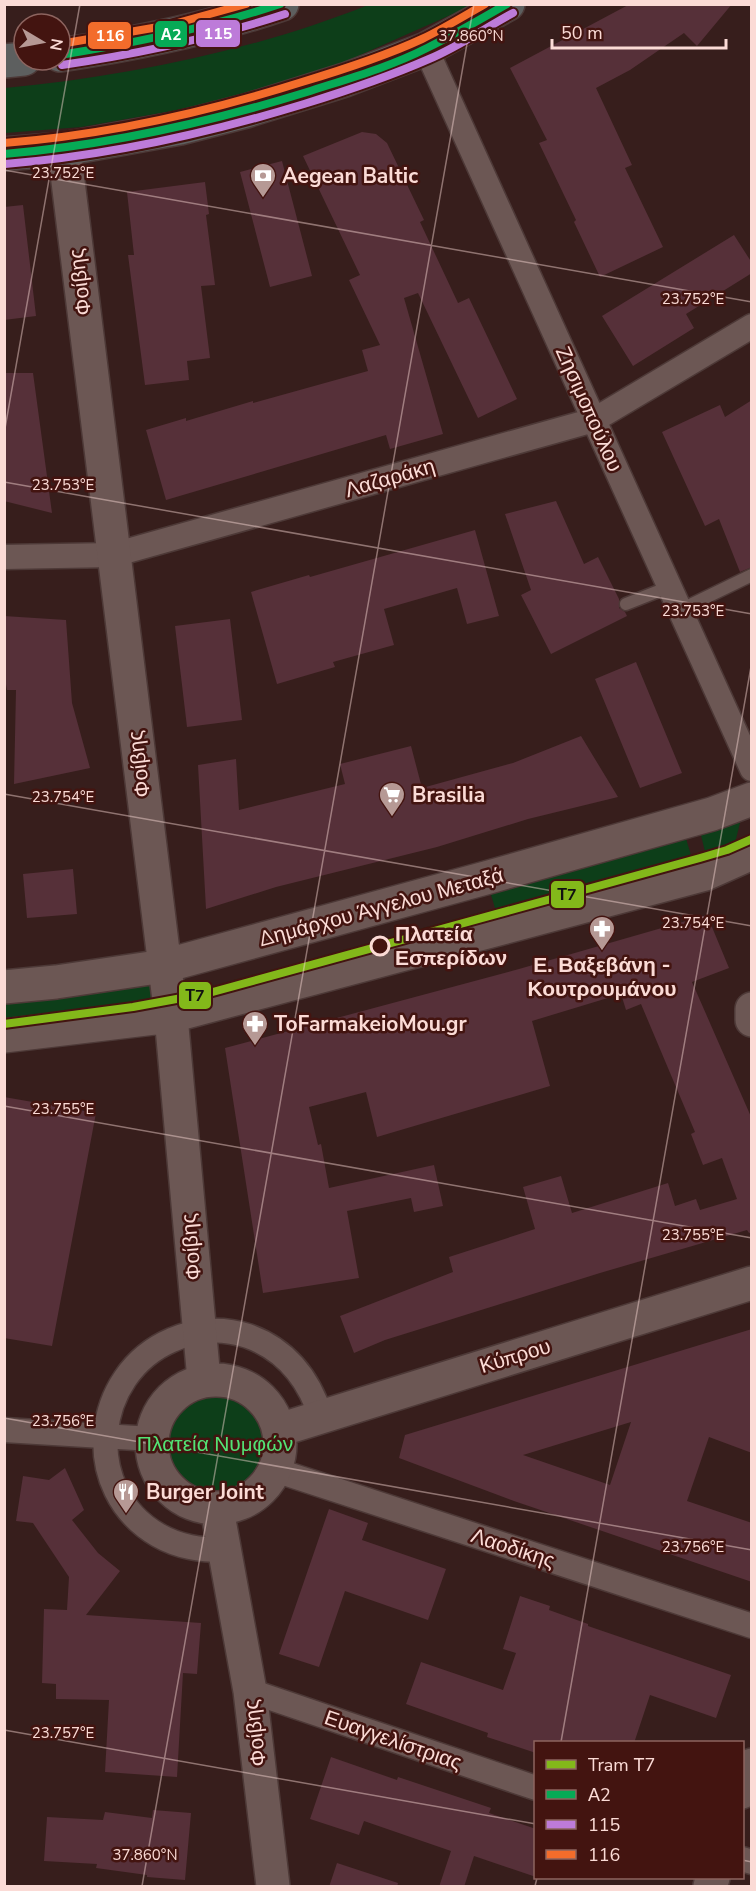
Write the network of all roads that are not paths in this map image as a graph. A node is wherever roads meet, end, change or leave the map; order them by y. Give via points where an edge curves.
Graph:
1 (282, 4) edge
2 (508, 4) edge
3 (426, 49) junction
4 (72, 53) edge
5 (64, 149) junction
6 (4, 154) edge
7 (752, 326) edge
8 (594, 420) junction
9 (113, 555) junction
10 (4, 557) edge
11 (752, 575) edge
12 (669, 587) junction
13 (626, 604) dead end
14 (680, 610) junction
15 (752, 769) edge
16 (752, 799) edge
17 (752, 853) edge
18 (164, 966) junction
19 (4, 987) edge
20 (752, 1009) edge
21 (171, 1016) junction
22 (752, 1020) edge
23 (4, 1036) edge
24 (752, 1283) edge
25 (199, 1332) junction
26 (204, 1380) junction
27 (321, 1417) junction
28 (4, 1430) edge
29 (279, 1430) junction
30 (104, 1436) junction
31 (152, 1439) junction
32 (275, 1470) junction
33 (218, 1509) junction
34 (224, 1550) junction
35 (752, 1626) edge
36 (250, 1691) junction
37 (752, 1765) edge
38 (534, 1787) edge
39 (744, 1787) edge
40 (273, 1887) edge

1 - 4 highway via 179,34
2 - 3 highway
3 - 5 highway via 246,111 180,128
3 - 8 street, Ζησιμοπούλου
5 - 6 highway
5 - 9 street, Φοίβης
7 - 8 street, Λαζαράκη
8 - 9 street, Λαζαράκη
8 - 12 street, Ζησιμοπούλου
9 - 10 street, Λαζαράκη
9 - 18 street, Φοίβης
11 - 14 lane
12 - 13 lane
12 - 14 street, Ζησιμοπούλου
14 - 15 street, Ζησιμοπούλου
16 - 18 street, Δημάρχου Άγγελου Μεταξά via 712,814
17 - 21 street via 705,874
18 - 19 street, Δημάρχου Άγγελου Μεταξά
18 - 21 street, Φοίβης
20 - 22 street
21 - 23 street
21 - 25 street, Φοίβης
24 - 27 street, Κύπρου
25 - 26 street, Φοίβης
25 - 27 street via 239,1334 277,1350 305,1379
25 - 30 street via 163,1344 133,1367 112,1399
26 - 29 street via 223,1379 260,1395
26 - 31 street via 184,1388 168,1401 157,1419
27 - 29 street, Κύπρου
28 - 30 street
29 - 32 street via 281,1444
30 - 31 street
30 - 34 street via 112,1482 138,1520 178,1545
31 - 33 street via 154,1461 167,1486 190,1503
32 - 33 street via 252,1498
32 - 35 street, Λαοδίκης
33 - 34 street, Φοίβης
34 - 36 street, Φοίβης
36 - 38 street, Ευαγγελίστριας
36 - 40 street, Φοίβης
37 - 39 street

